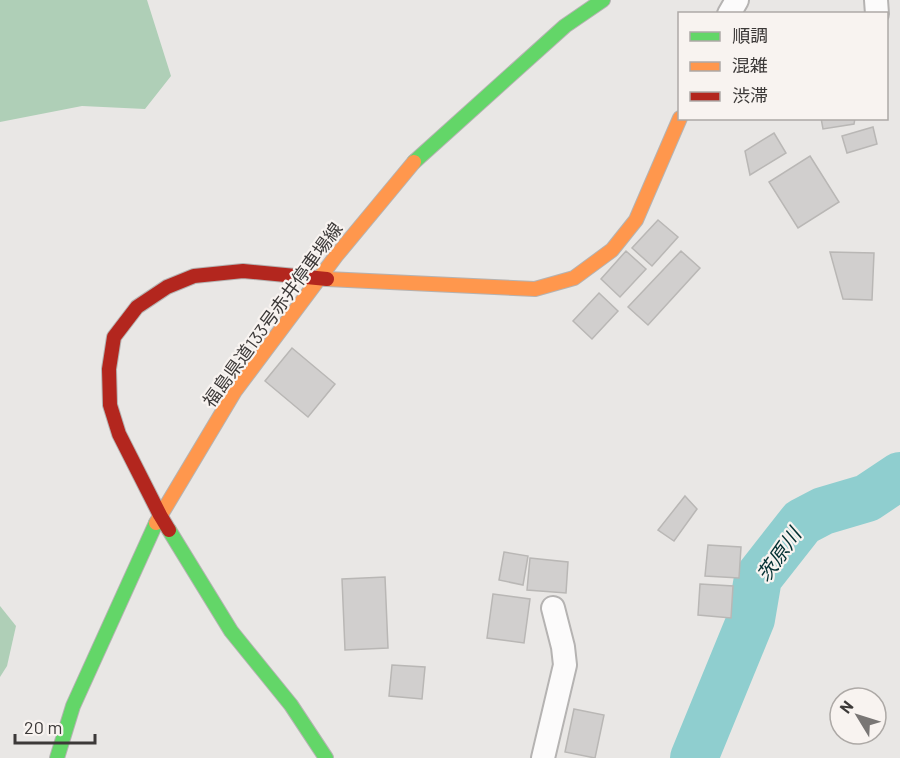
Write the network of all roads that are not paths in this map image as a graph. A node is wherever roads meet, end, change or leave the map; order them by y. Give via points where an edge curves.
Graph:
1 (603, 0) edge
2 (679, 120) edge
3 (319, 279) junction
4 (160, 515) junction
5 (553, 608) dead end
6 (57, 758) edge
7 (326, 758) edge
8 (543, 758) edge

1 - 3 street, 福島県道133号赤井停車場線 via 565,26 413,164
2 - 3 street via 636,220 612,250 574,278 535,289
3 - 4 street, 福島県道133号赤井停車場線 via 235,391
3 - 4 street via 243,271 194,276 167,287 137,307 114,337 109,369 110,405 119,434
4 - 6 street, 福島県道133号赤井停車場線 via 73,706
4 - 7 street via 231,631 291,705
5 - 8 street via 565,665

